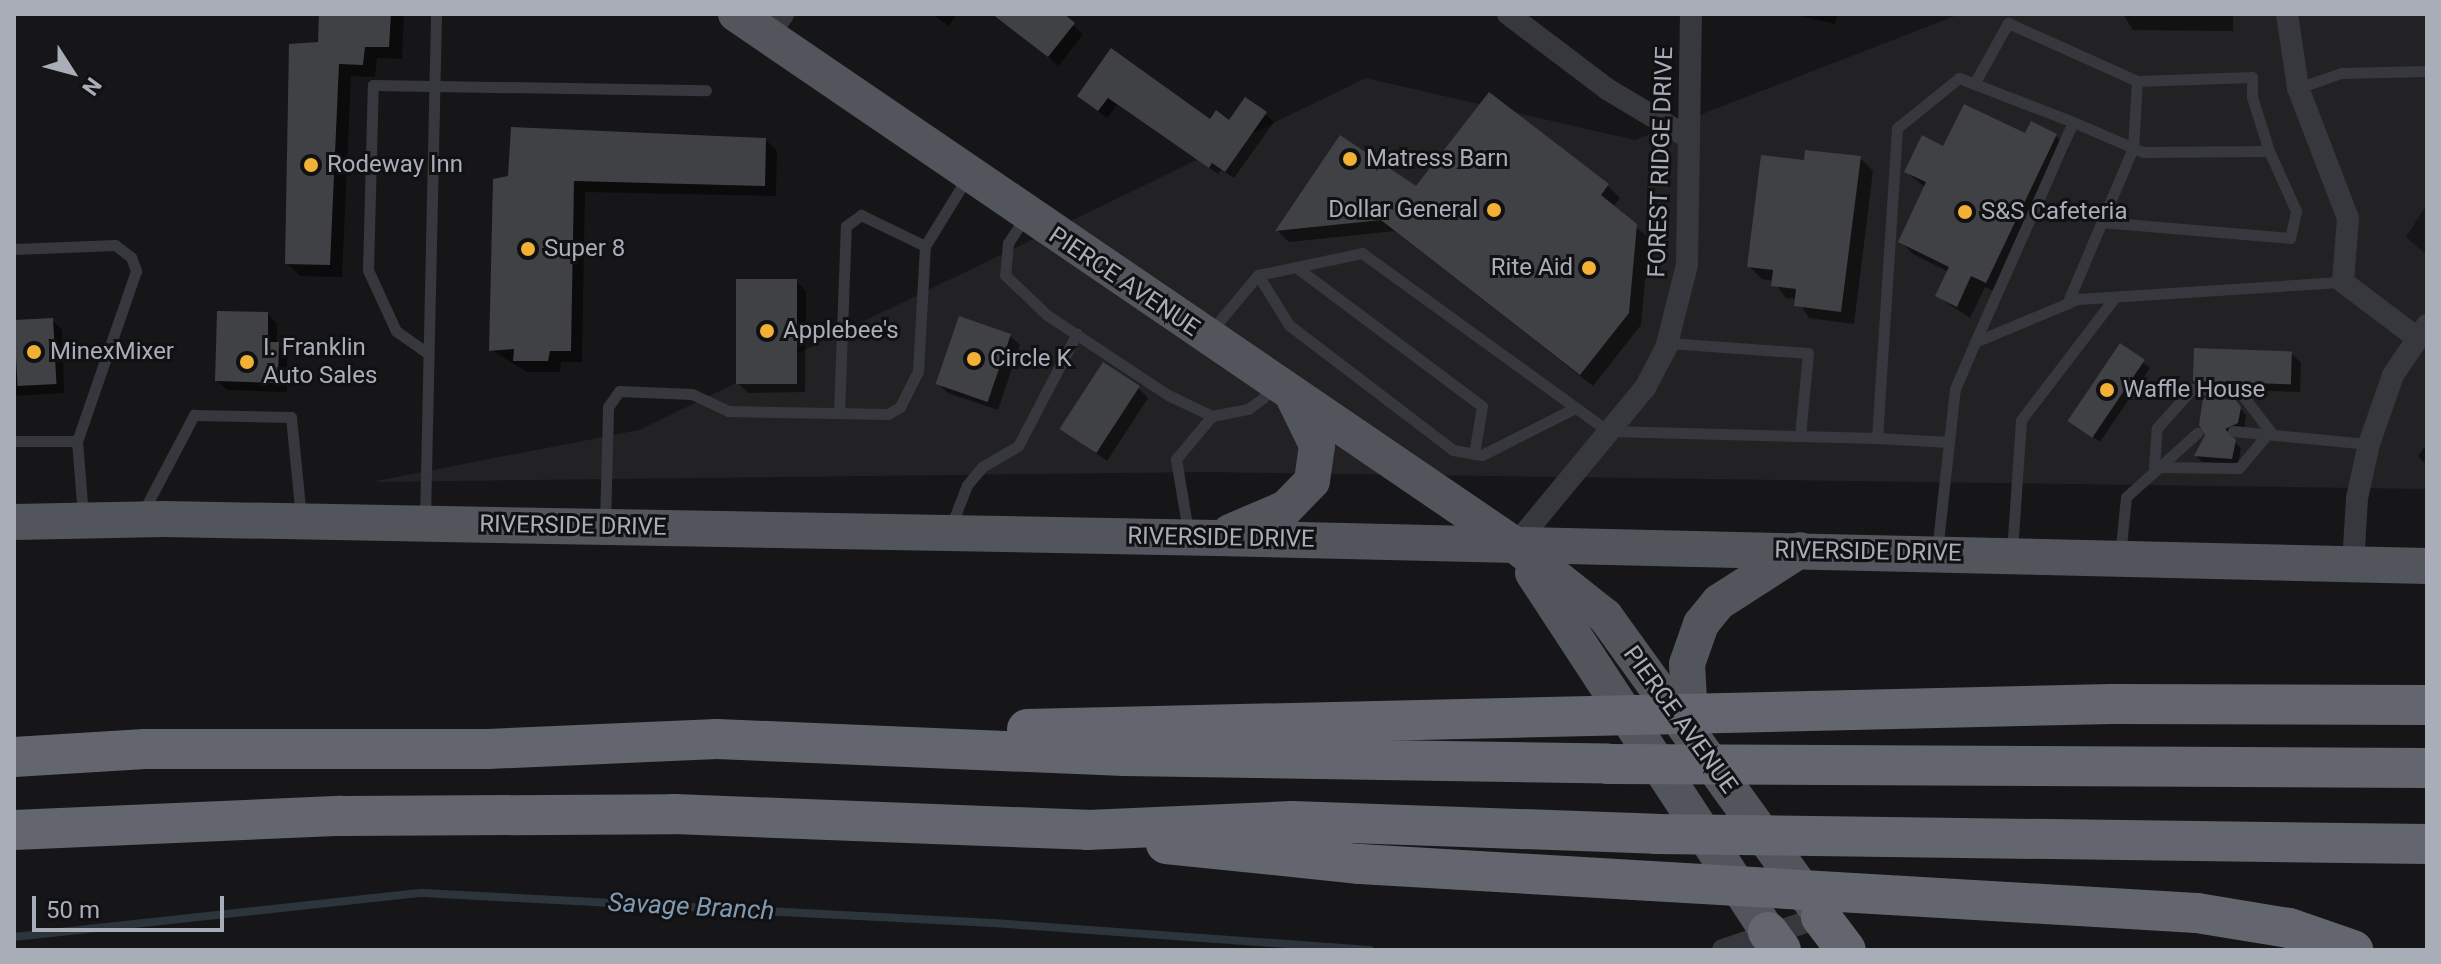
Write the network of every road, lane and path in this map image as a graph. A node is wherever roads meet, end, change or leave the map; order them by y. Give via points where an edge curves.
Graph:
1 (436, 14) edge
2 (736, 14) edge
3 (1508, 14) edge
4 (1691, 14) edge
5 (2287, 14) edge
6 (2011, 18) edge
7 (775, 25) edge
8 (2427, 71) edge
9 (2137, 81) junction
10 (434, 83) junction
11 (1974, 84) junction
12 (2298, 88) junction
13 (706, 90) dead end
14 (2073, 122) junction
15 (1689, 138) junction
16 (2133, 148) junction
17 (2269, 151) junction
18 (968, 175) junction
19 (1026, 216) junction
20 (2101, 222) junction
21 (925, 246) junction
22 (14, 249) edge
23 (1296, 267) junction
24 (1258, 275) junction
25 (2343, 282) junction
26 (2115, 297) junction
27 (2067, 304) junction
28 (2422, 332) edge
29 (1077, 333) junction
30 (1206, 338) junction
31 (1975, 342) junction
32 (1668, 343) junction
33 (426, 352) junction
34 (1282, 389) junction
35 (1575, 408) junction
36 (839, 413) junction
37 (1212, 416) junction
38 (1608, 431) junction
39 (2233, 431) dead end
40 (2270, 431) junction
41 (2197, 433) dead end
42 (1800, 436) junction
43 (1877, 438) junction
44 (14, 441) edge
45 (77, 441) junction
46 (1949, 442) junction
47 (2369, 444) junction
48 (1474, 454) junction
49 (2154, 467) junction
50 (139, 520) junction
51 (83, 521) junction
52 (14, 522) edge
53 (301, 522) junction
54 (425, 524) junction
55 (605, 527) junction
56 (948, 533) junction
57 (1202, 537) junction
58 (1515, 545) junction
59 (1800, 550) junction
60 (1936, 553) junction
61 (2012, 556) junction
62 (2120, 558) junction
63 (2353, 564) junction
64 (2427, 566) edge
65 (2427, 705) edge
66 (1691, 734) junction
67 (847, 741) junction
68 (14, 757) edge
69 (2427, 768) edge
70 (14, 830) edge
71 (1087, 830) junction
72 (2427, 844) edge
73 (1821, 917) junction
74 (1774, 941) edge
75 (1723, 950) edge
76 (1846, 950) edge
77 (2353, 950) edge

1 - 10 lane
2 - 7 main road, PIERCE AVENUE
3 - 15 street via 1607,89
4 - 15 street, FOREST RIDGE DRIVE
5 - 12 street
6 - 9 lane
6 - 11 lane
7 - 18 main road, PIERCE AVENUE
8 - 12 lane via 2341,73
9 - 16 lane
9 - 17 lane via 2252,77 2252,97
10 - 13 lane
10 - 33 lane
10 - 33 lane via 373,85 368,270 396,331
11 - 14 lane
11 - 43 lane via 1959,78 1897,128
12 - 25 street via 2348,218
14 - 16 lane
14 - 31 lane
15 - 32 street, FOREST RIDGE DRIVE via 1687,265
16 - 17 lane
16 - 20 lane
17 - 20 lane via 2296,211 2290,238
18 - 19 main road, PIERCE AVENUE
18 - 21 lane
19 - 29 lane via 1008,243 1005,275 1047,315
19 - 30 main road, PIERCE AVENUE
20 - 27 lane
21 - 36 lane via 918,371 900,407 888,414
21 - 36 lane via 861,215 846,226
22 - 45 lane via 115,245 131,257 136,271
23 - 24 lane
23 - 35 lane via 1362,253
23 - 48 lane via 1482,406
24 - 30 lane
24 - 48 lane via 1289,325 1453,450
25 - 26 lane
25 - 28 street
26 - 27 lane
26 - 61 lane via 2021,420
27 - 31 lane
28 - 47 street via 2393,375
29 - 37 lane via 1168,395
29 - 56 lane via 1018,446 982,467 967,485
30 - 34 main road, PIERCE AVENUE
31 - 46 lane via 1955,389
32 - 38 street, FOREST RIDGE DRIVE via 1645,388
32 - 42 lane via 1808,353
33 - 54 lane
34 - 37 lane via 1248,409
34 - 57 main road via 1317,445 1312,481 1286,508
34 - 58 main road, PIERCE AVENUE
35 - 38 lane
35 - 48 lane via 1482,455
36 - 55 lane via 728,411 692,394 619,391 608,407
37 - 57 lane via 1176,459
38 - 42 lane
38 - 58 street, FOREST RIDGE DRIVE
39 - 40 lane
40 - 47 lane
40 - 49 lane via 2239,468
40 - 49 lane via 2240,392 2192,389 2157,428
41 - 49 lane
42 - 43 lane
43 - 46 lane
44 - 45 lane
45 - 51 lane
46 - 60 lane
47 - 63 street via 2357,498
49 - 62 lane via 2126,497
50 - 51 main road, RIVERSIDE DRIVE
50 - 53 main road, RIVERSIDE DRIVE
50 - 53 lane via 194,415 291,417
51 - 52 main road, RIVERSIDE DRIVE
53 - 54 main road, RIVERSIDE DRIVE
54 - 55 main road, RIVERSIDE DRIVE
55 - 56 main road, RIVERSIDE DRIVE
56 - 57 main road, RIVERSIDE DRIVE
57 - 58 main road, RIVERSIDE DRIVE
58 - 59 main road, RIVERSIDE DRIVE
58 - 66 main road, PIERCE AVENUE via 1605,616
58 - 74 main road, PIERCE AVENUE
59 - 60 main road, RIVERSIDE DRIVE
59 - 66 main road via 1719,602 1701,624 1687,664
60 - 61 main road, RIVERSIDE DRIVE
61 - 62 main road, RIVERSIDE DRIVE
62 - 63 main road, RIVERSIDE DRIVE
63 - 64 main road, RIVERSIDE DRIVE
65 - 67 highway via 1073,725
66 - 73 main road, PIERCE AVENUE
67 - 68 highway via 145,749
67 - 69 highway via 1125,756
70 - 71 highway via 341,816 658,814
71 - 72 highway via 1292,821 1656,834 1820,832
71 - 77 highway via 1202,851 2197,913 2289,928
73 - 74 street
73 - 76 highway
74 - 75 street

